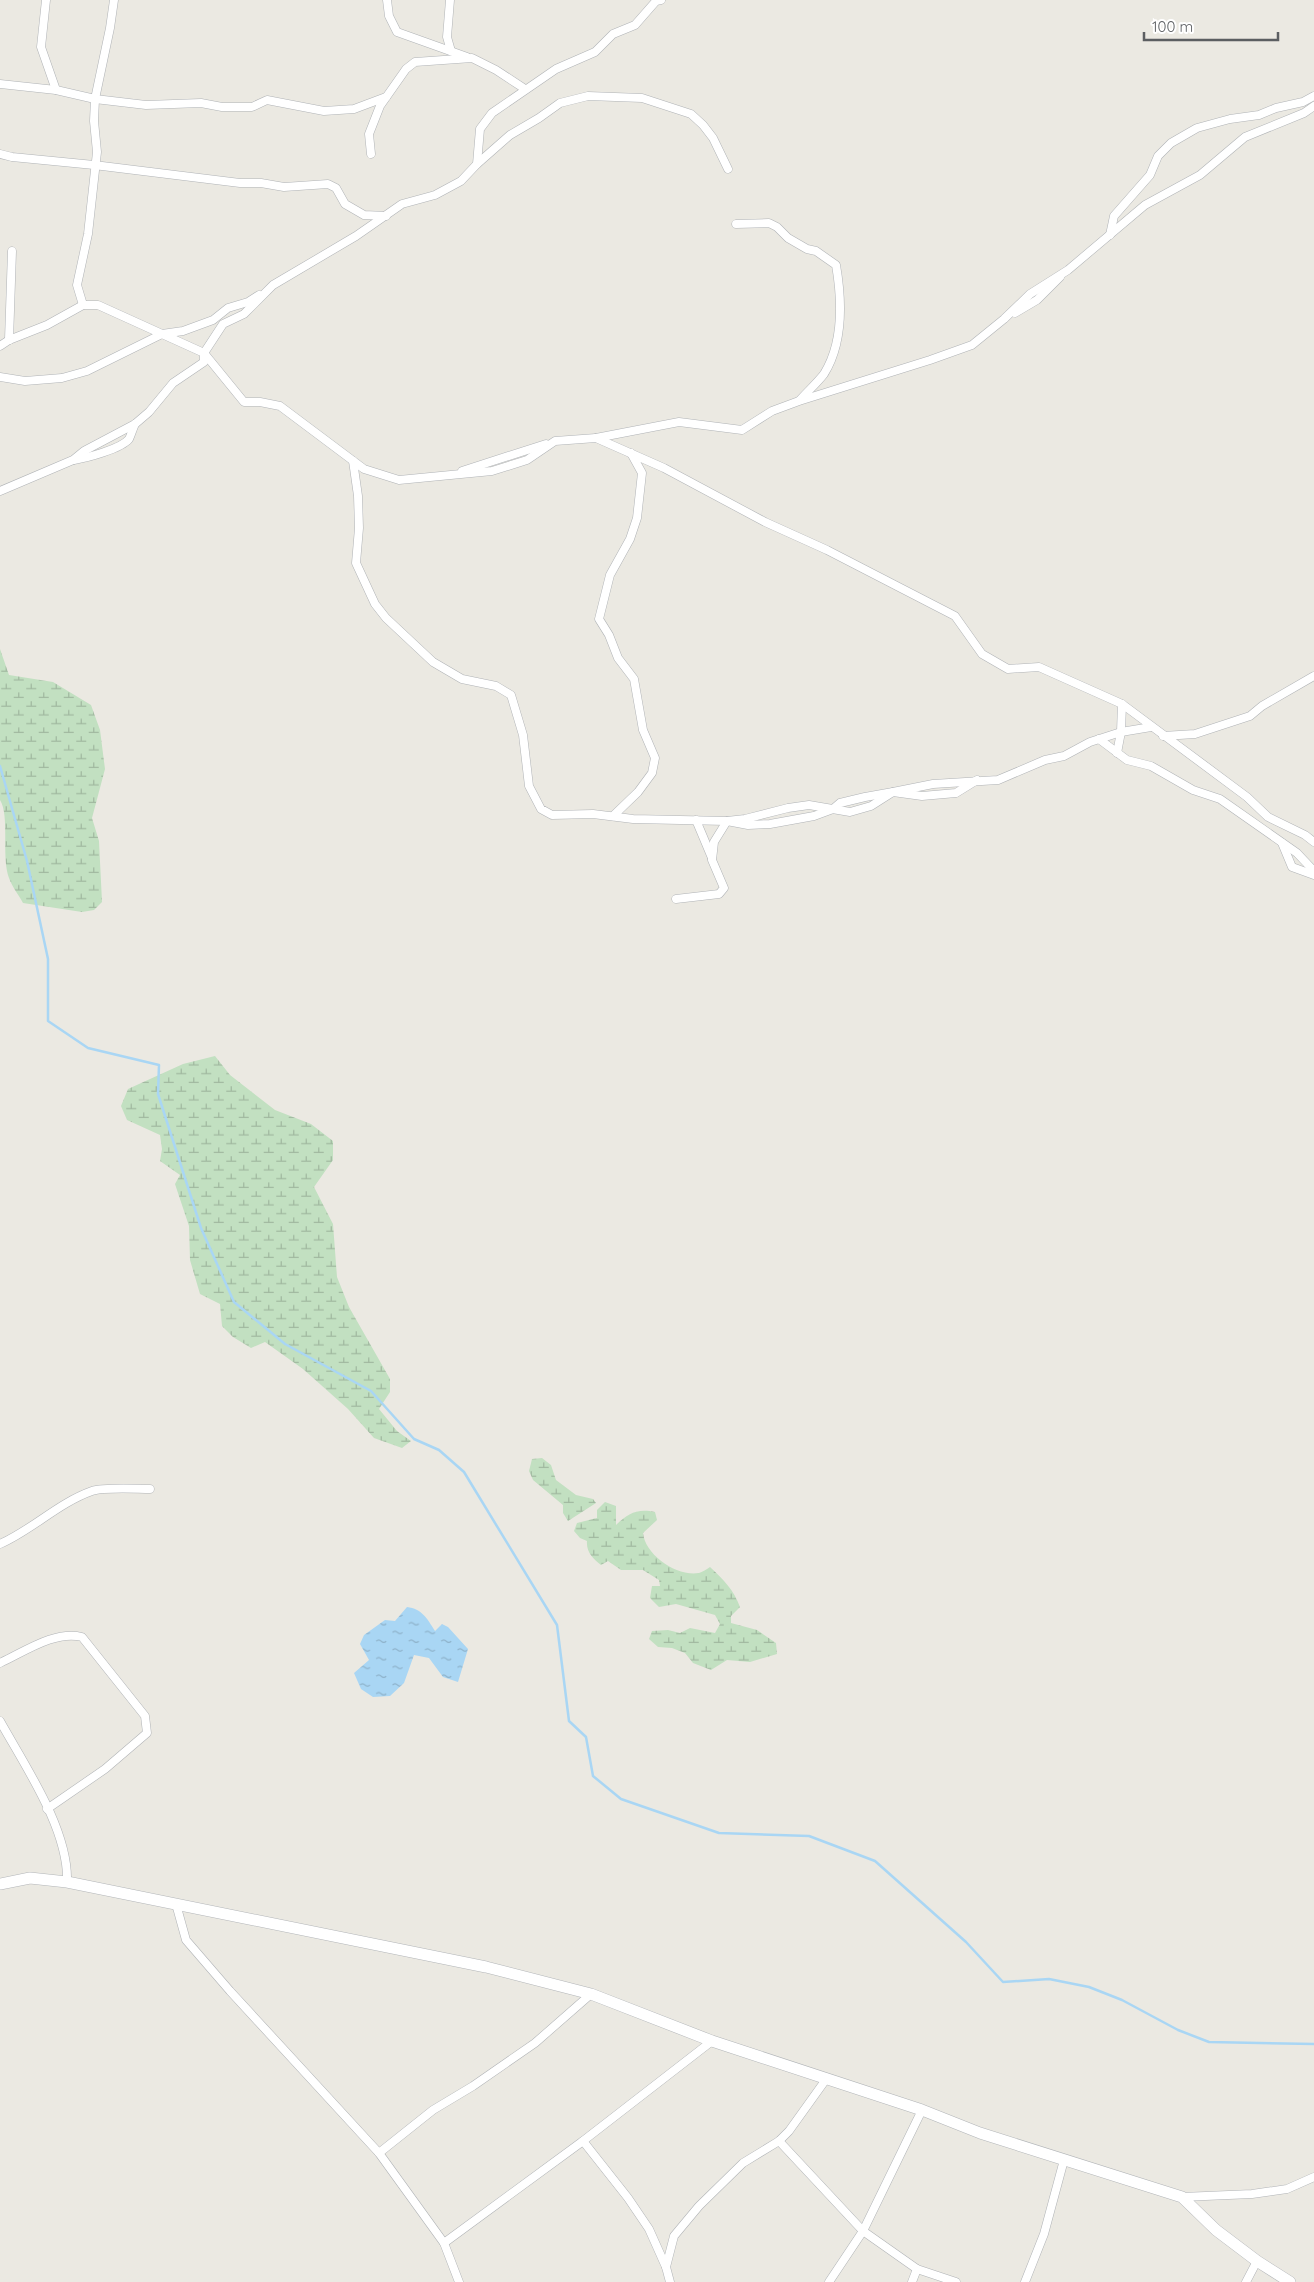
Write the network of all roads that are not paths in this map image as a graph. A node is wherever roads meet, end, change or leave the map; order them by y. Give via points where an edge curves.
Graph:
1 (46, 0) edge
2 (114, 0) edge
3 (387, 0) edge
4 (450, 0) edge
5 (657, 0) edge
6 (451, 51) junction
7 (472, 58) junction
8 (0, 84) edge
9 (525, 89) junction
10 (56, 90) junction
11 (1314, 96) edge
12 (386, 97) junction
13 (94, 99) junction
14 (1314, 106) edge
15 (0, 154) edge
16 (371, 154) dead end
17 (477, 164) junction
18 (94, 165) junction
19 (728, 169) dead end
20 (386, 216) junction
21 (736, 224) dead end
22 (1110, 236) junction
23 (12, 252) dead end
24 (273, 285) junction
25 (83, 305) junction
26 (162, 334) junction
27 (8, 340) junction
28 (0, 346) edge
29 (204, 353) junction
30 (0, 377) edge
31 (800, 401) junction
32 (596, 438) junction
33 (631, 453) junction
34 (353, 461) junction
35 (0, 492) edge
36 (1314, 676) edge
37 (1122, 704) junction
38 (1151, 727) junction
39 (1121, 732) junction
40 (1163, 736) junction
41 (1099, 739) junction
42 (1117, 753) junction
43 (832, 809) junction
44 (613, 816) junction
45 (696, 820) junction
46 (728, 821) junction
47 (1314, 842) edge
48 (1282, 843) junction
49 (712, 860) junction
50 (1314, 873) edge
51 (676, 899) dead end
52 (150, 1489) dead end
53 (0, 1544) edge
54 (0, 1663) edge
55 (0, 1721) edge
56 (47, 1809) junction
57 (67, 1882) junction
58 (0, 1884) edge
59 (176, 1904) junction
60 (591, 1994) junction
61 (712, 2041) junction
62 (827, 2078) junction
63 (922, 2110) junction
64 (583, 2141) junction
65 (779, 2141) junction
66 (379, 2153) junction
67 (1064, 2160) junction
68 (1314, 2176) edge
69 (1182, 2197) junction
70 (863, 2231) junction
71 (444, 2243) junction
72 (1257, 2262) junction
73 (666, 2267) junction
74 (917, 2269) junction
75 (1028, 2281) edge
76 (459, 2282) edge
77 (670, 2282) edge
78 (829, 2282) edge
79 (912, 2282) edge
80 (956, 2282) edge
81 (1246, 2282) edge
82 (1290, 2282) edge

1 - 10 street via 41,47
2 - 13 street
3 - 6 street via 389,16 398,32
4 - 6 street via 447,37
5 - 9 street via 635,25 613,34 595,52 556,69
6 - 7 street
7 - 9 street
7 - 12 street via 415,62
8 - 10 street
9 - 17 street via 492,113 480,129
10 - 13 street
11 - 22 street via 1259,115 1197,128 1171,143 1158,156 1150,175 1114,216
12 - 13 street via 354,109 324,111 267,100 252,107 222,107 202,102 146,105
12 - 16 street via 369,134
13 - 18 street via 97,152
14 - 22 street via 1244,137 1200,174 1145,205
15 - 18 street
17 - 19 street via 510,134 560,103 588,96 642,98 691,114 713,138
17 - 20 street via 461,181 435,195 402,204
18 - 20 street via 284,187 328,184 336,188 346,204 364,215
18 - 25 street via 88,234 77,285
20 - 24 street
21 - 31 street via 769,223 795,242 836,264 842,297 833,355 823,375
22 - 31 street via 1068,270 1030,294 972,344
23 - 27 street
24 - 26 street via 248,302 228,308 213,320 183,331
24 - 29 street via 244,314 223,324
25 - 26 street via 98,304
25 - 27 street via 47,325
26 - 29 street
26 - 30 street via 87,371 62,378 25,380
27 - 28 street
29 - 34 street via 244,402 280,406
29 - 35 street via 204,362 173,383 135,424 72,460
31 - 32 street via 772,411 742,430 679,422
32 - 33 street
32 - 34 street via 555,441 527,460 492,471 436,477 398,480 364,469
33 - 37 street via 955,616 982,654 1008,669 1039,667
33 - 44 street via 642,473 637,518 630,539 610,575 600,619 618,658 634,679 644,730 655,758 652,773
34 - 44 street via 360,528 356,563 375,604 433,662 462,680 496,686 512,695 524,735 529,786 541,809 552,815
36 - 40 street via 1250,716 1194,734
37 - 38 street
37 - 39 street
38 - 39 street
38 - 40 street
39 - 41 street
39 - 42 street
40 - 47 street via 1268,817
41 - 42 street
41 - 43 street via 1064,756 1045,760 998,780 933,784 893,792 871,806 850,812
42 - 48 street via 1127,760 1151,766 1193,790 1220,799
43 - 46 street via 802,806
43 - 46 street via 814,816 770,824 748,825
44 - 45 street
45 - 46 street
45 - 49 street
46 - 49 street via 714,842
48 - 50 street via 1297,853
48 - 50 street via 1292,868
49 - 51 street via 724,888 719,894
52 - 53 street via 92,1491
54 - 56 street via 59,1636 72,1634 82,1637 144,1716 146,1734 132,1748
55 - 56 street
56 - 57 street via 65,1849
57 - 58 main road via 30,1878
57 - 59 main road
59 - 60 main road via 486,1967
59 - 66 street via 183,1935 192,1948
60 - 61 main road
60 - 66 street via 535,2043 433,2110
61 - 62 main road
61 - 64 street
62 - 63 main road
62 - 65 street
63 - 67 main road
63 - 70 street
64 - 71 street
64 - 73 street via 649,2229
65 - 70 street
65 - 73 street via 743,2163 699,2206 674,2236
66 - 71 street
67 - 69 main road
67 - 75 street
68 - 69 street via 1286,2189
69 - 72 main road via 1216,2230
70 - 74 street
70 - 78 street
71 - 76 street
72 - 81 street
72 - 82 main road
73 - 77 street
74 - 79 street
74 - 80 street

